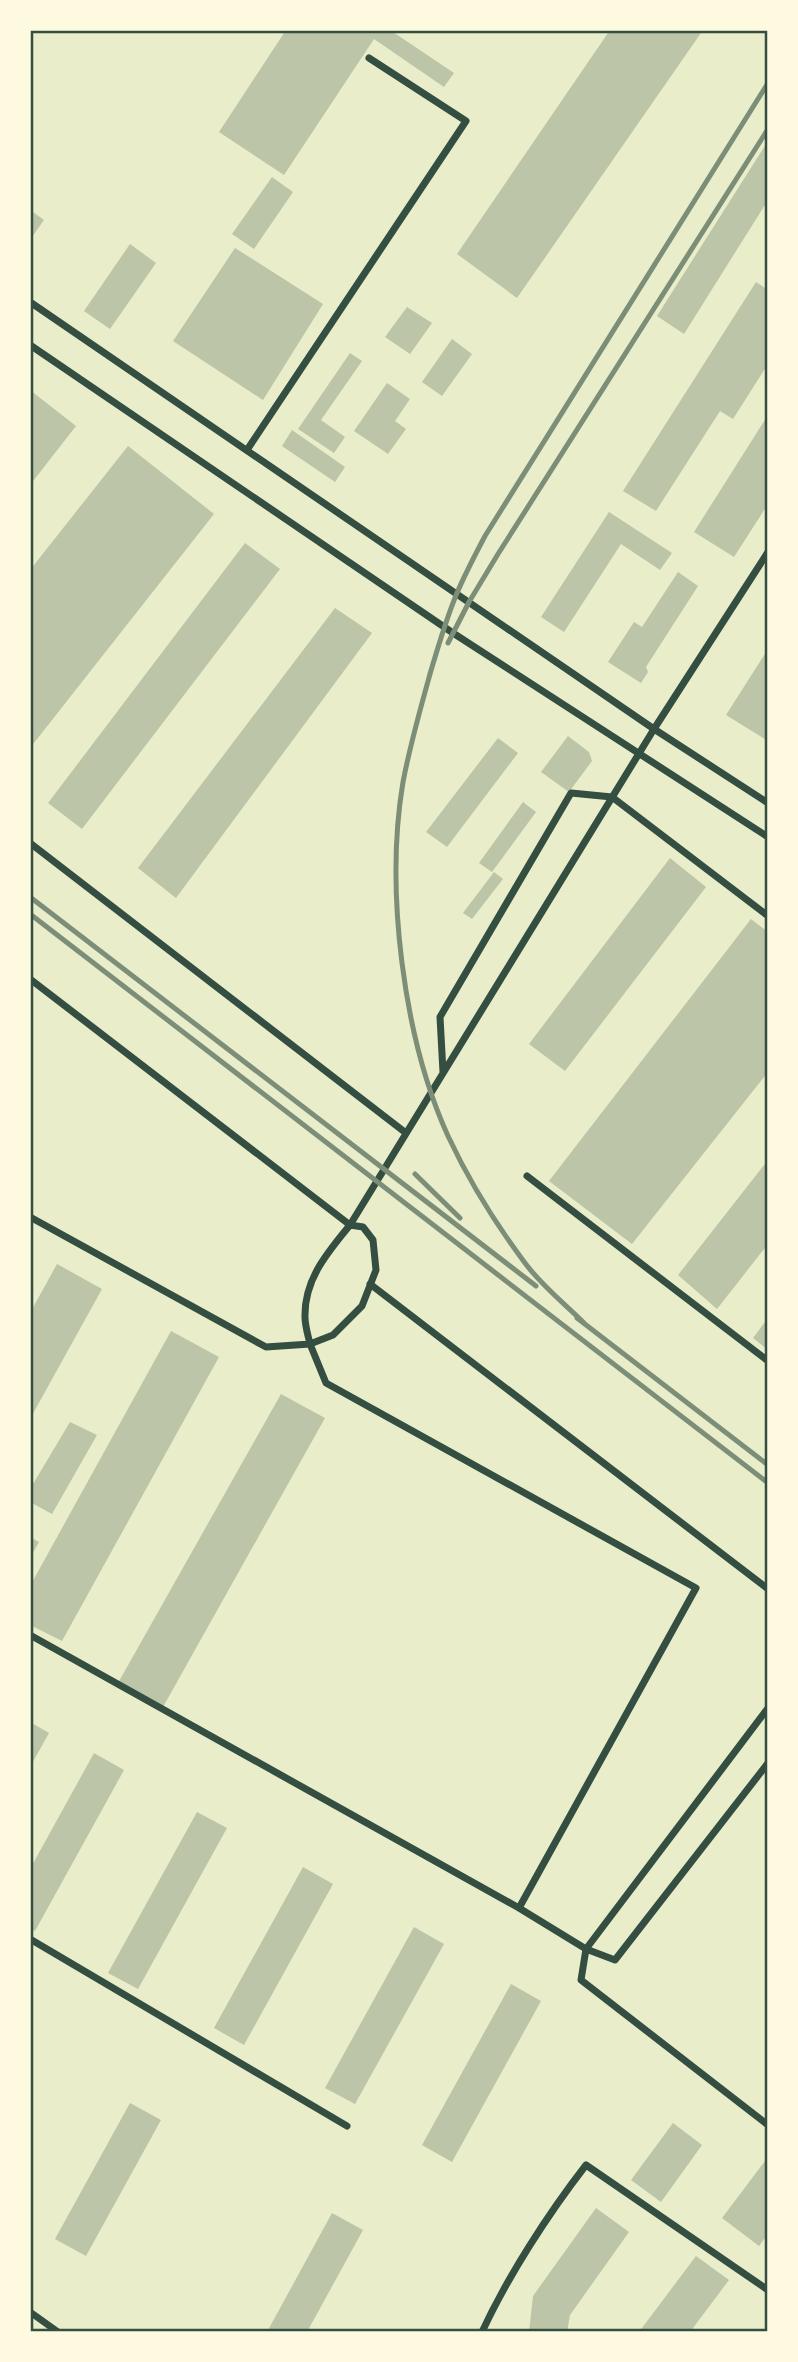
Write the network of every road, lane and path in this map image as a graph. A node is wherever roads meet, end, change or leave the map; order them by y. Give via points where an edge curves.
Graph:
1 (369, 58) dead end
2 (30, 302) edge
3 (30, 345) edge
4 (247, 450) junction
5 (768, 552) edge
6 (654, 729) junction
7 (639, 752) junction
8 (612, 797) junction
9 (768, 803) edge
10 (768, 836) edge
11 (30, 843) edge
12 (768, 916) edge
13 (30, 979) edge
14 (443, 1073) junction
15 (406, 1133) junction
16 (527, 1176) dead end
17 (30, 1217) edge
18 (350, 1225) junction
19 (370, 1284) junction
20 (310, 1344) junction
21 (768, 1361) edge
22 (768, 1589) edge
23 (30, 1635) edge
24 (768, 1708) edge
25 (768, 1763) edge
26 (519, 1908) junction
27 (30, 1938) edge
28 (586, 1949) junction
29 (768, 2125) edge
30 (347, 2126) dead end
31 (768, 2290) edge
32 (30, 2312) edge
33 (58, 2332) edge
34 (482, 2332) edge

1 - 4 street via 466,121
2 - 4 street
3 - 7 street via 453,633
4 - 6 street
5 - 6 street
6 - 7 street
6 - 9 street
7 - 8 street
7 - 10 street
8 - 12 street
8 - 14 street
8 - 14 street via 571,793 440,1017
11 - 15 street
13 - 18 street
14 - 15 street
15 - 18 street
16 - 21 street
17 - 20 street via 266,1347
18 - 19 street via 363,1227 373,1240 376,1270
18 - 20 street via 319,1264 309,1287 305,1316
19 - 20 street via 362,1306 332,1335
19 - 22 street
20 - 26 street via 326,1383 696,1588
23 - 26 street
24 - 28 street
25 - 28 street via 615,1960
26 - 28 street
27 - 30 street
28 - 29 street via 581,1980
31 - 34 street via 586,2165 562,2195
32 - 33 street

